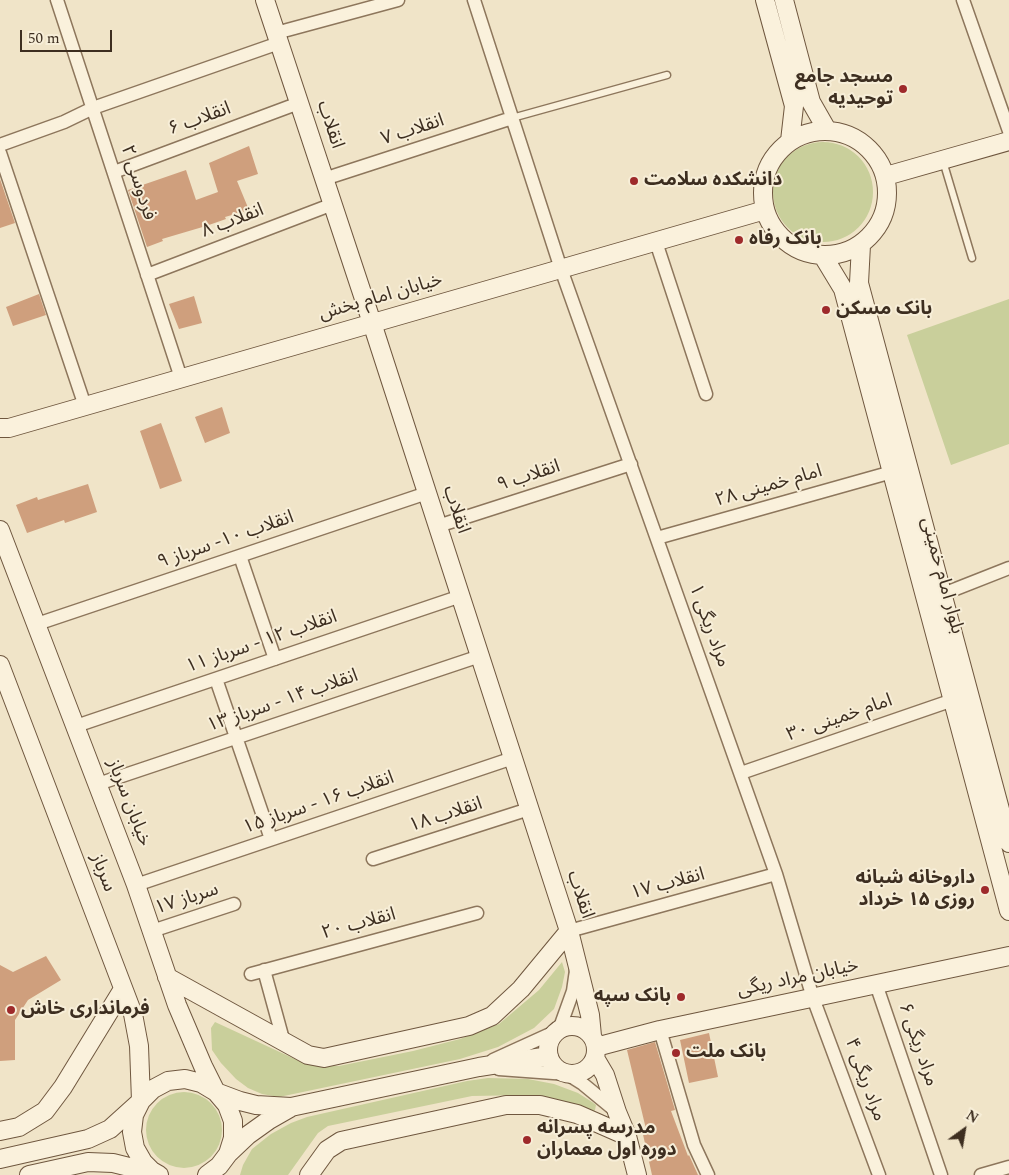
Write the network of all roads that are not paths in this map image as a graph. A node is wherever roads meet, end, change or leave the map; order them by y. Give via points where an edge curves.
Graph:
1 (59, 0) edge
2 (265, 0) edge
3 (398, 0) edge
4 (474, 0) edge
5 (765, 0) edge
6 (784, 0) edge
7 (963, 0) edge
8 (277, 38) junction
9 (667, 75) dead end
10 (299, 103) junction
11 (93, 108) junction
12 (512, 118) junction
13 (827, 130) junction
14 (1009, 131) edge
15 (790, 141) junction
16 (1009, 141) edge
17 (0, 145) edge
18 (0, 153) edge
19 (943, 160) junction
20 (114, 172) junction
21 (886, 176) junction
22 (324, 179) junction
23 (333, 204) junction
24 (765, 210) junction
25 (656, 242) junction
26 (861, 245) junction
27 (823, 256) junction
28 (972, 258) dead end
29 (562, 269) junction
30 (147, 275) junction
31 (372, 323) junction
32 (181, 378) junction
33 (706, 394) dead end
34 (85, 406) junction
35 (3, 430) edge
36 (631, 464) junction
37 (892, 472) junction
38 (427, 493) junction
39 (438, 526) junction
40 (0, 530) edge
41 (657, 538) junction
42 (240, 556) junction
43 (1009, 568) edge
44 (942, 594) junction
45 (460, 596) junction
46 (37, 624) junction
47 (480, 656) junction
48 (275, 659) junction
49 (0, 665) edge
50 (216, 678) junction
51 (952, 700) junction
52 (76, 726) junction
53 (236, 738) junction
54 (513, 758) junction
55 (741, 773) junction
56 (98, 784) junction
57 (529, 809) junction
58 (271, 839) junction
59 (1009, 843) edge
60 (373, 859) dead end
61 (776, 874) junction
62 (136, 885) junction
63 (234, 904) dead end
64 (1009, 912) edge
65 (477, 913) dead end
66 (152, 931) junction
67 (568, 931) junction
68 (1009, 956) edge
69 (577, 962) junction
70 (264, 970) junction
71 (251, 974) dead end
72 (167, 977) junction
73 (876, 984) junction
74 (123, 989) junction
75 (813, 998) junction
76 (558, 1030) junction
77 (660, 1030) junction
78 (284, 1043) junction
79 (594, 1047) junction
80 (549, 1056) junction
81 (479, 1067) junction
82 (568, 1074) junction
83 (216, 1092) junction
84 (141, 1101) junction
85 (291, 1107) junction
86 (617, 1112) junction
87 (0, 1131) edge
88 (627, 1136) junction
89 (0, 1159) edge
90 (1009, 1167) edge
91 (218, 1168) edge
92 (155, 1174) edge
93 (29, 1175) edge
94 (309, 1175) edge
95 (637, 1175) edge
96 (708, 1175) edge
97 (879, 1175) edge
98 (941, 1175) edge
99 (981, 1175) edge

1 - 11 street, فردوسی ۲
2 - 8 main road, انقلاب
3 - 8 street
4 - 12 street, مراد ریگی ۱
5 - 15 main road via 794,106
6 - 13 main road via 811,102
7 - 14 street
8 - 10 main road, انقلاب
8 - 11 street
9 - 12 lane
10 - 20 street, انقلاب ۶
10 - 22 main road, انقلاب
11 - 17 street
11 - 20 street, فردوسی ۲
12 - 22 street, انقلاب ۷
12 - 29 street, مراد ریگی ۱
13 - 15 main road via 808,132
13 - 21 main road via 847,134 864,144 878,158
15 - 24 main road via 776,154 766,171 762,191
16 - 19 main road
18 - 34 street
19 - 21 main road
19 - 28 lane
20 - 30 street, فردوسی ۲
21 - 26 main road via 888,195 884,215 875,232
22 - 23 main road, انقلاب
23 - 30 street, انقلاب ۸
23 - 31 main road, انقلاب
24 - 25 main road, خیابان امام بخش
24 - 27 main road via 773,228 787,242 804,252
25 - 29 main road, خیابان امام بخش
25 - 33 street
26 - 27 main road via 843,253
26 - 44 main road, بلوار امام خمینی via 859,283
27 - 37 main road, بلوار امام خمینی via 843,289
29 - 31 main road, خیابان امام بخش
29 - 36 street, مراد ریگی ۱
30 - 32 street, فردوسی ۲
31 - 32 main road, خیابان امام بخش
31 - 38 main road, انقلاب
32 - 34 main road, خیابان امام بخش
34 - 35 main road, خیابان امام بخش
36 - 39 street, انقلاب ۹
36 - 41 street, مراد ریگی ۱
37 - 41 street, امام خمینی ۲۸
37 - 51 main road, بلوار امام خمینی
38 - 39 main road, انقلاب
38 - 42 street, انقلاب ۱۰- سرباز ۹
39 - 45 main road, انقلاب
40 - 46 main road, خیابان سرباز
41 - 55 street, مراد ریگی ۱
42 - 46 street, انقلاب ۱۰- سرباز ۹
42 - 48 street
43 - 44 street
44 - 59 main road, بلوار امام خمینی
45 - 47 main road, انقلاب
45 - 48 street, انقلاب ۱۲ - سرباز ۱۱
46 - 52 main road, خیابان سرباز
47 - 53 street, انقلاب ۱۴ - سرباز ۱۳
47 - 54 main road, انقلاب
48 - 50 street, انقلاب ۱۲ - سرباز ۱۱
49 - 74 main road, سرباز
50 - 52 street, انقلاب ۱۲ - سرباز ۱۱
50 - 53 street
51 - 55 street, امام خمینی ۳۰
51 - 64 main road, بلوار امام خمینی
52 - 56 main road, خیابان سرباز
53 - 56 street, انقلاب ۱۴ - سرباز ۱۳
53 - 58 street
54 - 57 main road, انقلاب
54 - 58 street, انقلاب ۱۶ - سرباز ۱۵
55 - 61 street, مراد ریگی ۱
56 - 62 main road, خیابان سرباز
57 - 60 street, انقلاب ۱۸
57 - 67 main road, انقلاب
58 - 62 street, انقلاب ۱۶ - سرباز ۱۵
61 - 67 street, انقلاب ۱۷
61 - 75 street, مراد ریگی ۱
62 - 66 main road, خیابان سرباز
63 - 66 street, سرباز ۱۷
65 - 70 street, انقلاب ۲۰
66 - 72 main road, خیابان سرباز
67 - 69 main road, انقلاب
67 - 78 main road via 521,989 492,1016 470,1026 324,1058 308,1055
68 - 73 main road, خیابان مراد ریگی
69 - 76 street via 573,991
69 - 79 main road, انقلاب
70 - 71 street, انقلاب ۲۰
70 - 78 street
72 - 78 main road
72 - 83 main road, خیابان سرباز via 202,1066
73 - 75 main road, خیابان مراد ریگی
73 - 98 street, مراد ریگی ۶
74 - 84 main road, سرباز via 139,1046
74 - 87 main road via 45,1111 19,1127
75 - 77 main road, خیابان مراد ریگی
75 - 97 street, مراد ریگی ۴
76 - 79 main road via 572,1026 586,1031
76 - 80 main road via 550,1042
76 - 81 street
77 - 79 main road, خیابان مراد ریگی
77 - 96 street via 694,1145
79 - 82 main road via 587,1069
79 - 86 main road, انقلاب
80 - 81 main road
80 - 82 main road via 556,1068
81 - 82 street
81 - 85 main road
82 - 86 street
83 - 84 main road via 202,1083 176,1080 153,1089
83 - 85 main road via 240,1102
83 - 91 main road, خیابان سرباز via 227,1105 233,1121 233,1138
84 - 89 main road via 110,1129 88,1140
84 - 92 main road via 134,1115 132,1132 135,1148
85 - 91 main road via 255,1130
86 - 88 main road, انقلاب
88 - 94 main road via 577,1114 540,1105 506,1105 341,1141 327,1150
88 - 95 main road, انقلاب
90 - 99 street
92 - 93 main road via 113,1163 88,1162

